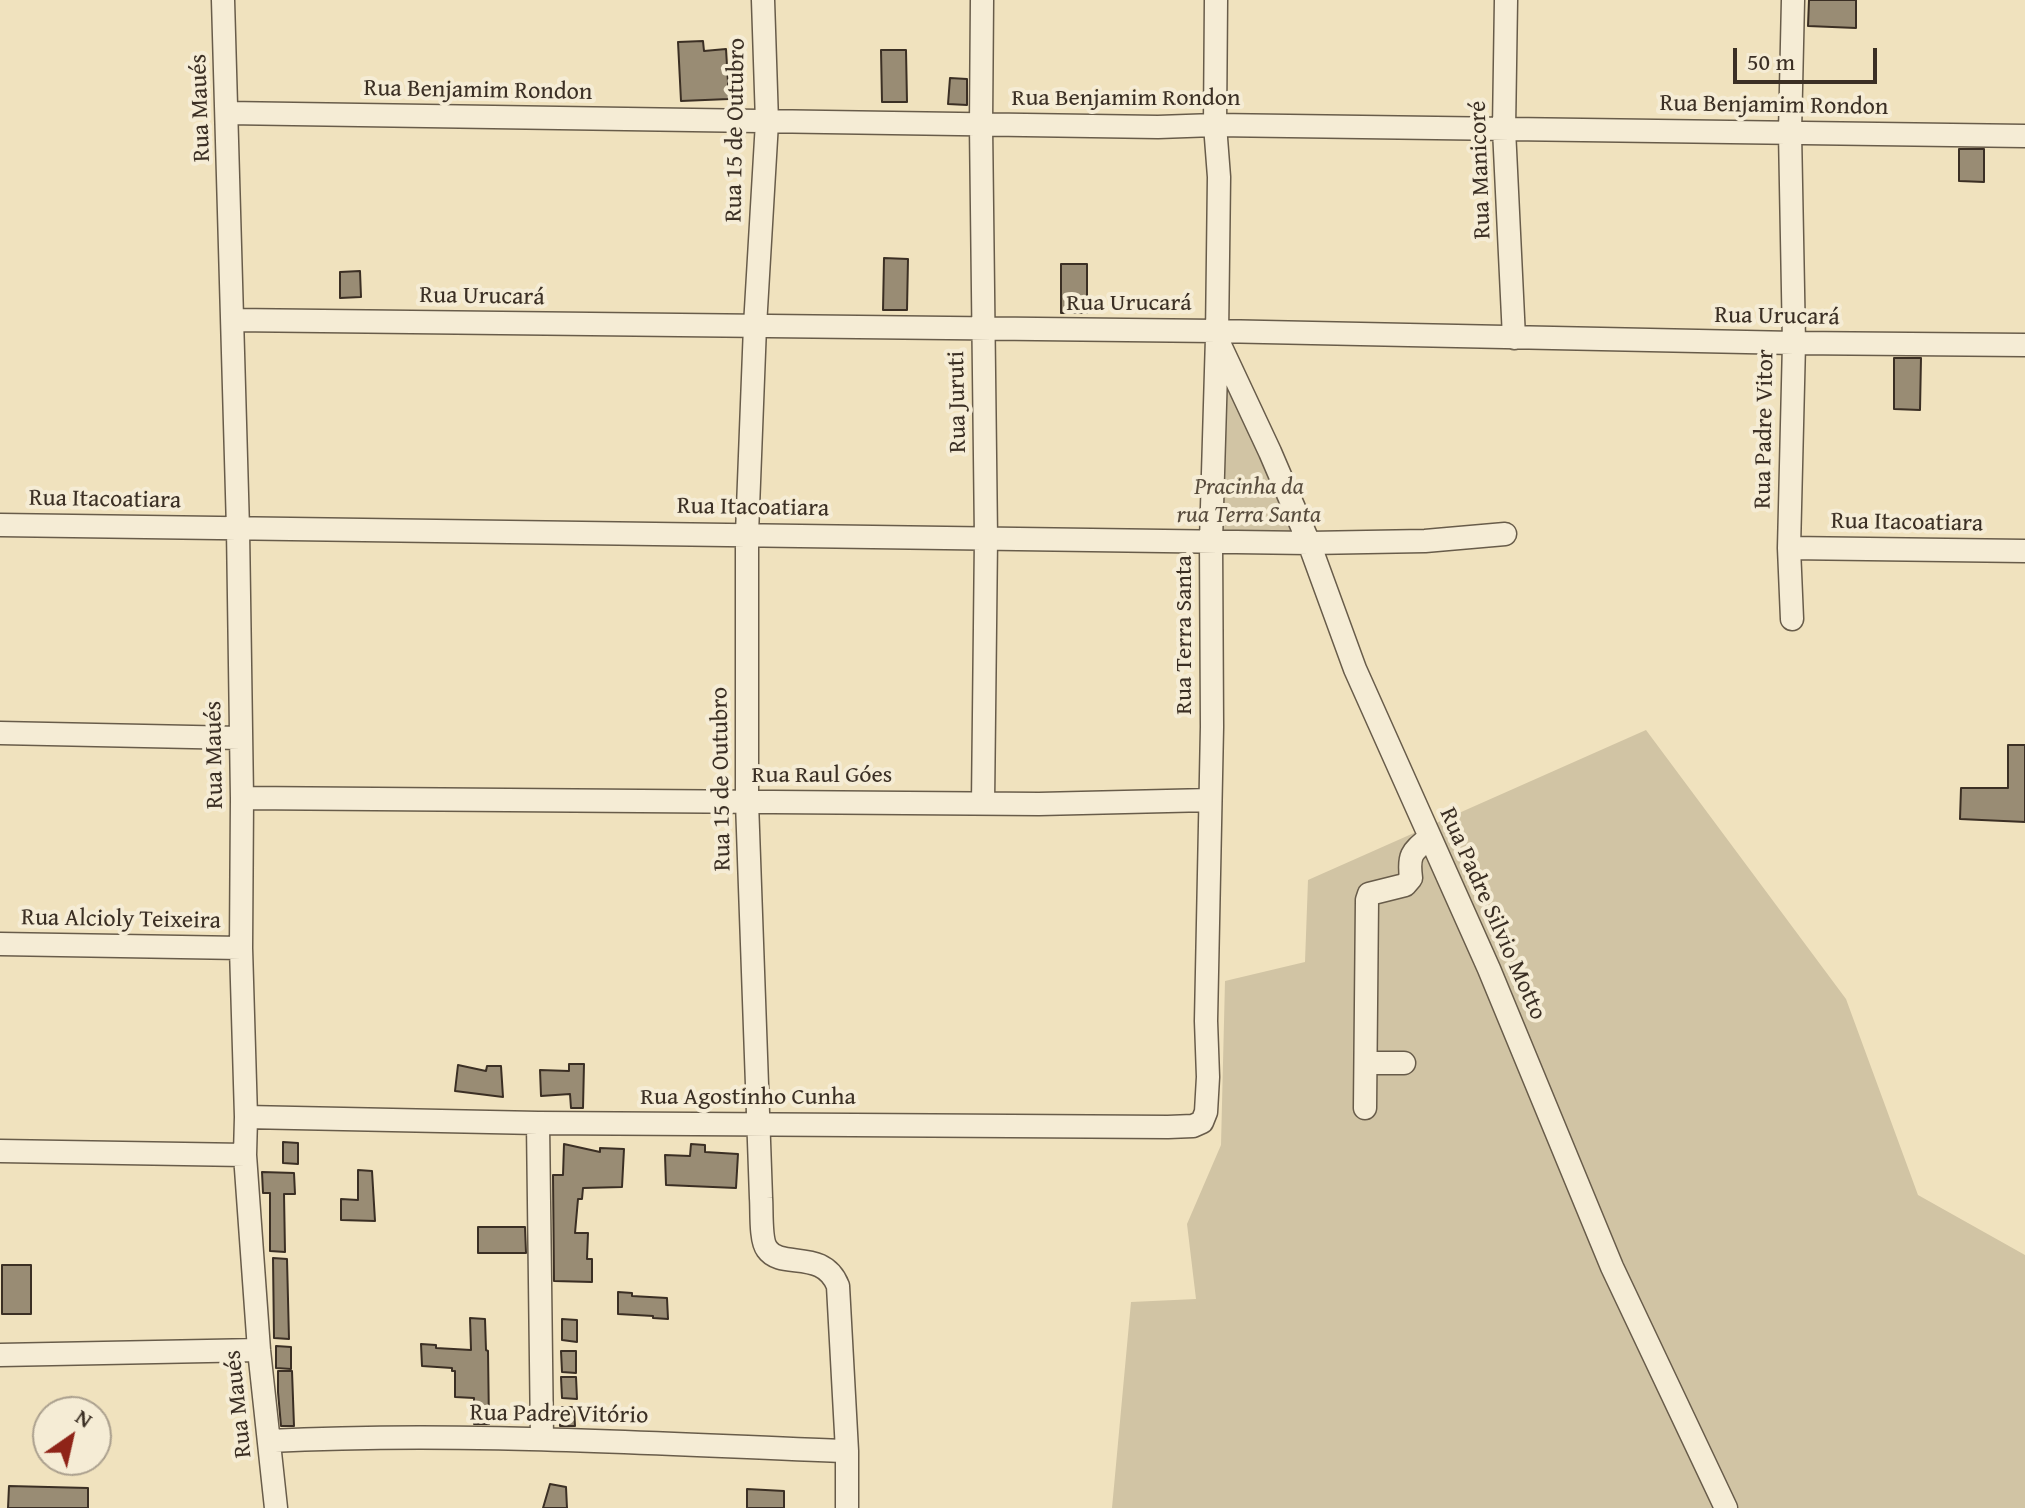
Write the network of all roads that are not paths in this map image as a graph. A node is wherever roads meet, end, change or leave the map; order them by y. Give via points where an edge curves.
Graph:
1 (223, 0) edge
2 (763, 0) edge
3 (982, 0) edge
4 (1216, 0) edge
5 (1506, 0) edge
6 (1793, 0) edge
7 (227, 113) junction
8 (767, 122) junction
9 (981, 125) junction
10 (1215, 125) junction
11 (1504, 129) junction
12 (1790, 132) junction
13 (2025, 136) edge
14 (233, 320) junction
15 (755, 326) junction
16 (983, 329) junction
17 (1216, 334) junction
18 (1514, 338) junction
19 (1794, 343) junction
20 (2025, 345) edge
21 (0, 525) edge
22 (238, 529) junction
23 (747, 534) junction
24 (1505, 534) dead end
25 (986, 538) junction
26 (1211, 541) junction
27 (1309, 543) junction
28 (1789, 548) junction
29 (2025, 551) edge
30 (1792, 619) dead end
31 (0, 733) edge
32 (240, 738) junction
33 (242, 798) junction
34 (1210, 800) junction
35 (747, 802) junction
36 (983, 803) junction
37 (1430, 837) junction
38 (0, 944) edge
39 (241, 948) junction
40 (1366, 1063) junction
41 (1404, 1063) dead end
42 (1208, 1077) joint
43 (1365, 1108) dead end
44 (246, 1117) junction
45 (538, 1123) junction
46 (757, 1124) junction
47 (0, 1151) edge
48 (245, 1155) junction
49 (259, 1350) junction
50 (0, 1355) edge
51 (542, 1439) junction
52 (269, 1441) junction
53 (847, 1451) junction
54 (276, 1508) edge
55 (847, 1508) edge
56 (1726, 1508) edge

1 - 7 street, Rua Maués
2 - 8 street, Rua 15 de Outubro
3 - 9 street, Rua Juruti
4 - 10 street, Rua Terra Santa
5 - 11 street, Rua Manicoré
6 - 12 street, Rua Padre Vitor
7 - 8 street, Rua Benjamim Rondon
7 - 14 street, Rua Maués
8 - 9 street, Rua Benjamim Rondon
8 - 15 street, Rua 15 de Outubro
9 - 10 street, Rua Benjamim Rondon
9 - 16 street, Rua Juruti
10 - 11 street, Rua Benjamim Rondon
10 - 17 street, Rua Terra Santa
11 - 12 street, Rua Benjamim Rondon
11 - 18 street, Rua Manicoré
12 - 13 street, Rua Benjamim Rondon
12 - 19 street, Rua Padre Vitor
14 - 15 street, Rua Urucará
14 - 22 street, Rua Maués
15 - 16 street, Rua Urucará
15 - 23 street, Rua 15 de Outubro
16 - 17 street, Rua Urucará
16 - 25 street, Rua Juruti
17 - 18 street, Rua Urucará
17 - 26 street, Rua Terra Santa
17 - 27 street, Rua Padre Silvio Motto
18 - 19 street, Rua Urucará
19 - 20 street, Rua Urucará
19 - 28 street, Rua Padre Vitor
21 - 22 street, Rua Itacoatiara
22 - 23 street, Rua Itacoatiara
22 - 32 street, Rua Maués
23 - 25 street, Rua Itacoatiara
23 - 35 street, Rua 15 de Outubro
24 - 27 street, Rua Itacoatiara
25 - 26 street, Rua Itacoatiara
25 - 36 street, Rua Juruti
26 - 27 street, Rua Itacoatiara
26 - 34 street, Rua Terra Santa
27 - 37 street, Rua Padre Silvio Motto via 1355,669
28 - 29 street, Rua Itacoatiara
28 - 30 street, Rua Padre Vitor
31 - 32 street
32 - 33 street, Rua Maués
33 - 35 street, Rua Raul Góes
33 - 39 street, Rua Maués
34 - 36 street, Rua Raul Góes
34 - 42 street, Rua Terra Santa
35 - 36 street, Rua Raul Góes
35 - 46 street, Rua 15 de Outubro
37 - 40 street via 1409,859 1411,878 1405,885 1369,894 1367,900
37 - 56 street, Rua Padre Silvio Motto via 1612,1267
38 - 39 street, Rua Alcioly Teixeira
39 - 44 street, Rua Maués
40 - 41 street
40 - 43 street
42 - 46 street, Rua Agostinho Cunha via 1206,1112 1193,1126
44 - 45 street, Rua Agostinho Cunha
44 - 48 street, Rua Maués
45 - 46 street, Rua Agostinho Cunha
45 - 51 street
46 - 53 street, Rua 15 de Outubro via 767,1249 818,1264 838,1286
47 - 48 street
48 - 49 street, Rua Maués
49 - 50 street
49 - 52 street, Rua Maués
51 - 52 street, Rua Padre Vitório
51 - 53 street, Rua Padre Vitório
52 - 54 street, Rua Maués
53 - 55 street, Rua 15 de Outubro

